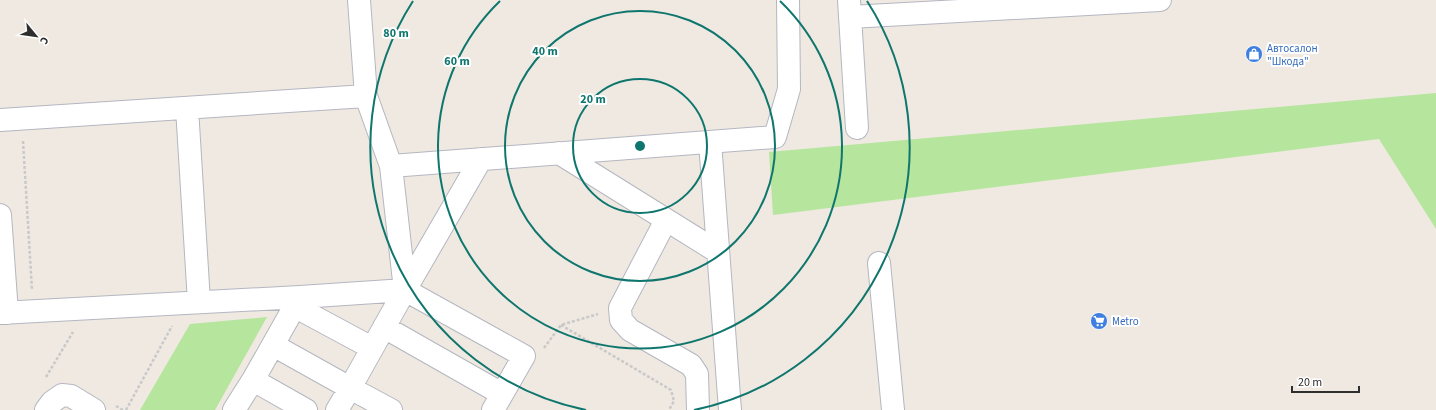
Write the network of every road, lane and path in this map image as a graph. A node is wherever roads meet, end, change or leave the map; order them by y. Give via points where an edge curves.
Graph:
1 (359, 0) edge
2 (788, 0) edge
3 (1160, 0) edge
4 (850, 8) edge
5 (366, 96) junction
6 (187, 108) junction
7 (22, 118) junction
8 (0, 120) edge
9 (857, 128) dead end
10 (710, 142) junction
11 (559, 153) junction
12 (481, 159) junction
13 (391, 166) junction
14 (0, 214) edge
15 (666, 220) junction
16 (718, 252) junction
17 (879, 263) dead end
18 (405, 290) junction
19 (199, 302) junction
20 (297, 302) junction
21 (620, 308) junction
22 (33, 311) junction
23 (3, 313) edge
24 (174, 322) dead end
25 (561, 325) junction
26 (384, 327) junction
27 (74, 330) dead end
28 (273, 344) junction
29 (372, 348) junction
30 (524, 356) junction
31 (727, 372) junction
32 (698, 374) junction
33 (253, 380) junction
34 (43, 383) dead end
35 (350, 388) junction
36 (497, 402) edge
37 (46, 410) edge
38 (94, 410) edge
39 (126, 410) edge
40 (234, 410) edge
41 (306, 410) edge
42 (337, 410) edge
43 (391, 410) edge
44 (669, 410) edge
45 (698, 410) edge
46 (730, 410) edge
47 (893, 410) edge

1 - 5 lane
2 - 10 lane via 789,90 775,137
3 - 4 lane
4 - 9 lane
5 - 6 lane
5 - 13 lane
6 - 7 lane
6 - 19 lane
7 - 8 lane
7 - 22 path
10 - 11 lane
10 - 16 lane
11 - 12 lane
11 - 15 lane
12 - 13 lane
12 - 18 lane
13 - 18 lane
14 - 23 lane
15 - 16 lane
15 - 21 lane
16 - 31 lane
17 - 47 lane
18 - 20 lane
18 - 26 lane
18 - 30 lane
19 - 20 lane
19 - 22 lane
20 - 28 lane
20 - 29 lane
21 - 25 path
21 - 32 lane via 621,320 630,330 691,365
22 - 23 lane
24 - 39 path
25 - 30 path via 541,351
25 - 44 path via 671,390 674,401
26 - 29 lane
26 - 36 lane
27 - 34 path
28 - 33 lane
28 - 35 lane
29 - 35 lane
30 - 36 lane
31 - 32 lane
31 - 46 lane
32 - 45 lane
33 - 40 lane
33 - 41 lane
35 - 42 lane
35 - 43 lane
37 - 38 lane via 62,395 71,396

